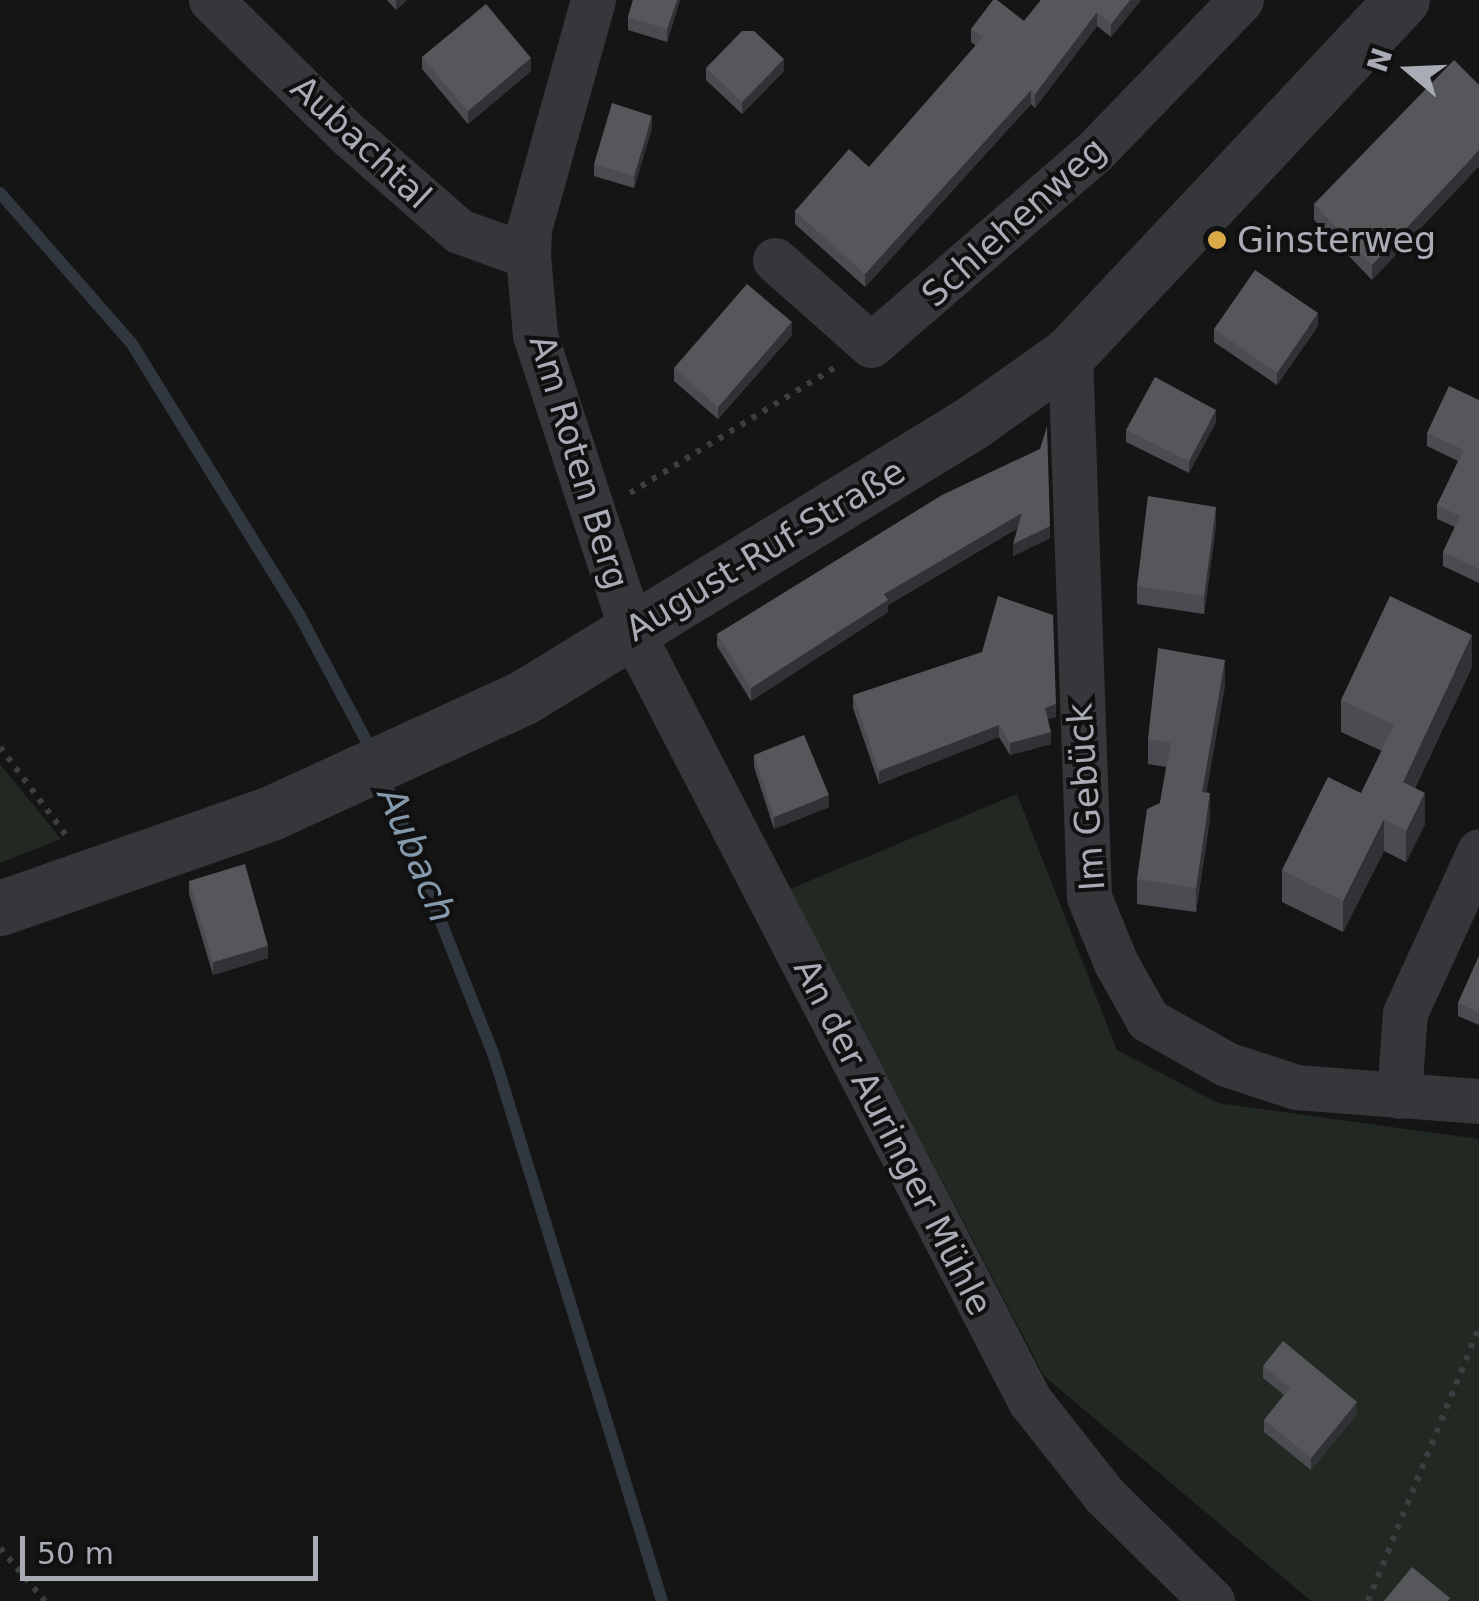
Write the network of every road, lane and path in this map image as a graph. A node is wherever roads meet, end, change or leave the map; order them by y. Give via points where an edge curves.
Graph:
1 (211, 0) edge
2 (593, 0) edge
3 (1242, 0) edge
4 (1402, 0) edge
5 (528, 256) junction
6 (775, 260) dead end
7 (871, 345) junction
8 (1070, 353) junction
9 (595, 514) junction
10 (632, 632) junction
11 (0, 746) edge
12 (1479, 850) edge
13 (92, 872) junction
14 (0, 908) edge
15 (1400, 1096) junction
16 (1479, 1101) edge
17 (1479, 1328) edge
18 (0, 1548) edge
19 (45, 1601) edge
20 (1212, 1601) edge
21 (1368, 1601) edge

1 - 5 street, Aubachtal via 349,136 459,231
2 - 5 street, Am Roten Berg via 529,229
3 - 7 street, Schlehenweg via 1093,153
4 - 8 street, August-Ruf-Straße
5 - 9 street, Am Roten Berg via 536,335
6 - 7 street
7 - 9 path
8 - 10 street, August-Ruf-Straße via 973,422
8 - 15 street, Im Gebück via 1089,898 1116,963 1148,1020 1226,1064 1296,1088
9 - 10 street, Am Roten Berg
10 - 13 street, August-Ruf-Straße via 524,697 374,770 272,814
10 - 20 street, An der Auringer Mühle via 1030,1401 1105,1496
11 - 13 path
12 - 15 street via 1405,1012
13 - 14 street, August-Ruf-Straße
15 - 16 street, Im Gebück
17 - 21 path
18 - 19 path

